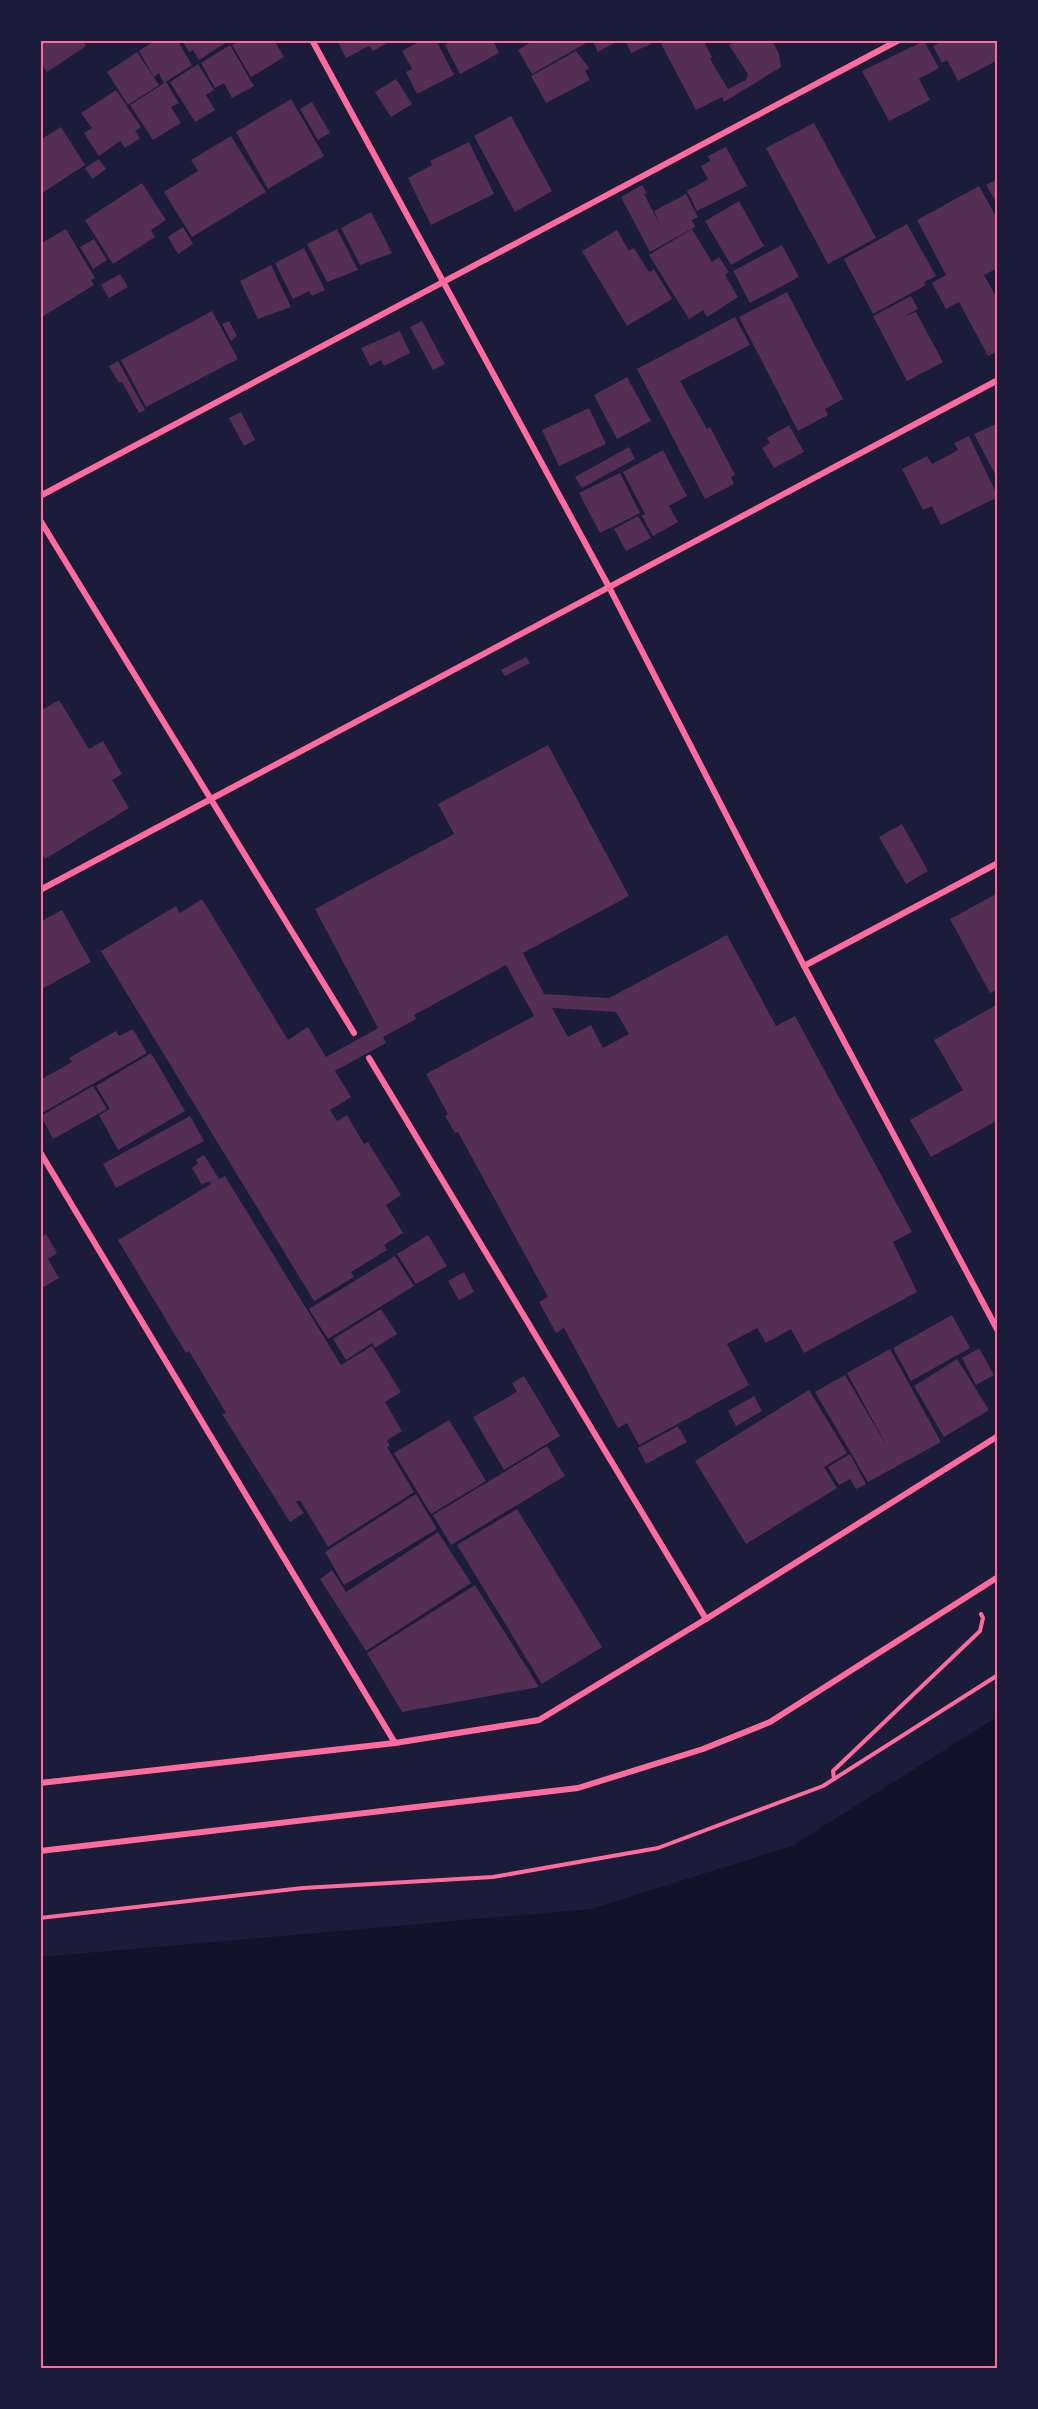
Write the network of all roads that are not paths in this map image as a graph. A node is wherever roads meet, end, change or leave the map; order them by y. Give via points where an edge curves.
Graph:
1 (312, 40) edge
2 (899, 40) edge
3 (443, 280) junction
4 (998, 380) edge
5 (40, 496) edge
6 (40, 520) edge
7 (609, 587) junction
8 (209, 798) junction
9 (998, 863) edge
10 (40, 890) edge
11 (804, 966) junction
12 (354, 1033) dead end
13 (369, 1058) dead end
14 (40, 1152) edge
15 (998, 1330) edge
16 (998, 1436) edge
17 (998, 1577) edge
18 (706, 1619) junction
19 (395, 1743) junction
20 (40, 1783) edge
21 (40, 1851) edge

1 - 3 street
2 - 3 street
3 - 5 street
3 - 7 street
4 - 7 street
6 - 8 street
7 - 8 street
7 - 11 street
8 - 10 street
8 - 12 street
9 - 11 street
11 - 15 street
13 - 18 street
14 - 19 street
16 - 18 street
17 - 21 street via 770,1722 703,1749 578,1788
18 - 19 street via 539,1720
19 - 20 street

